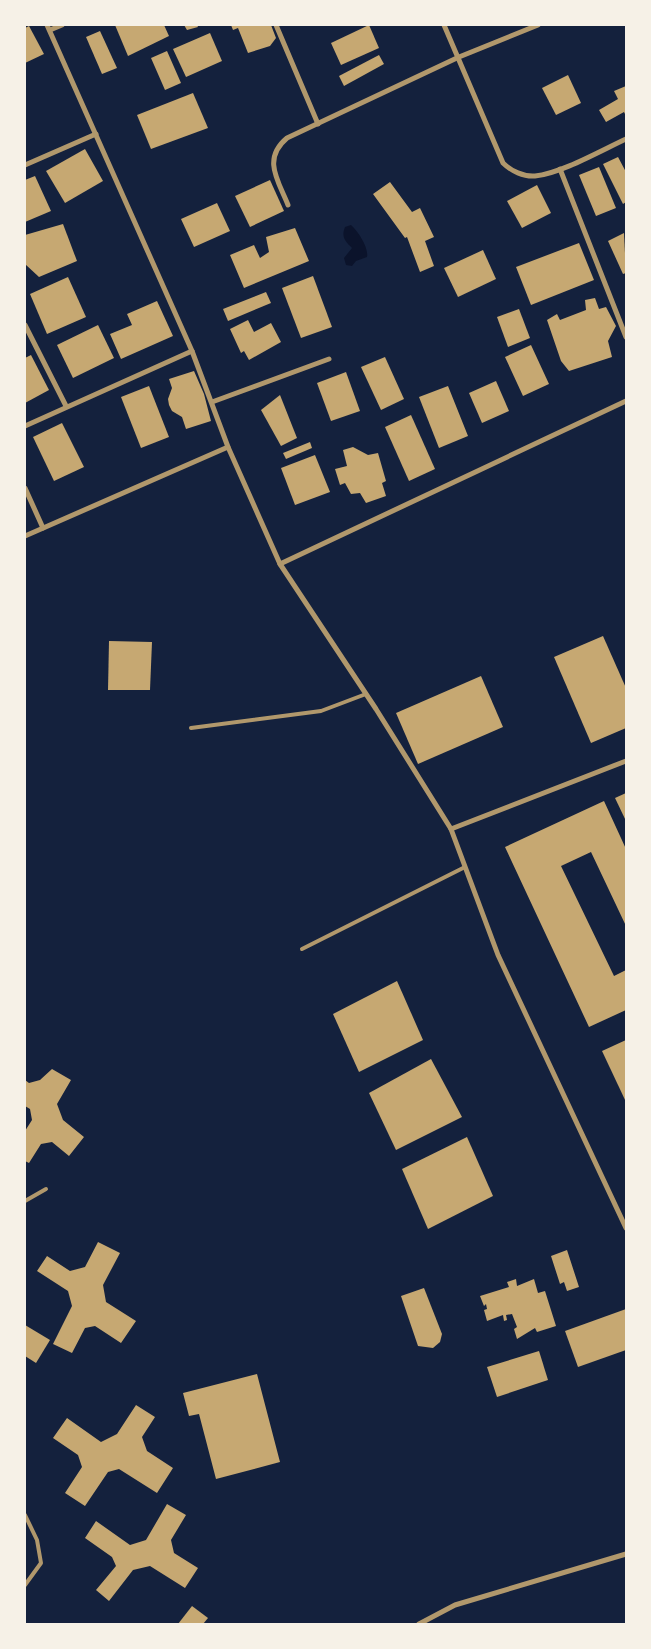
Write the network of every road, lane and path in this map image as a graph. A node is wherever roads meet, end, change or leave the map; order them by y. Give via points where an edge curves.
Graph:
1 (62, 25) edge
2 (276, 25) edge
3 (444, 25) edge
4 (538, 25) edge
5 (49, 27) edge
6 (459, 57) junction
7 (318, 124) junction
8 (96, 134) junction
9 (626, 139) edge
10 (25, 165) edge
11 (560, 168) junction
12 (288, 204) dead end
13 (25, 325) edge
14 (626, 337) edge
15 (192, 351) junction
16 (329, 359) dead end
17 (626, 401) edge
18 (212, 402) junction
19 (66, 406) junction
20 (25, 426) edge
21 (228, 447) junction
22 (25, 488) edge
23 (43, 528) junction
24 (25, 536) edge
25 (280, 564) junction
26 (366, 694) junction
27 (191, 728) dead end
28 (626, 761) edge
29 (451, 828) junction
30 (466, 867) junction
31 (302, 949) dead end
32 (46, 1189) dead end
33 (25, 1201) edge
34 (626, 1228) edge
35 (25, 1514) edge
36 (626, 1554) edge
37 (25, 1585) edge
38 (419, 1624) edge

1 - 5 street
2 - 7 street
3 - 6 street
4 - 6 street
5 - 8 street
6 - 7 street
6 - 11 street via 503,163 510,170 535,176
7 - 12 street via 287,138 276,148 272,166
8 - 10 street
8 - 15 street
9 - 11 street
11 - 14 street
13 - 19 street
15 - 18 street
15 - 19 street
16 - 18 street
17 - 25 street
18 - 21 street
19 - 20 street
21 - 23 street
21 - 25 street
22 - 23 street
23 - 24 street
25 - 26 street
26 - 27 lane via 321,711
26 - 29 street
28 - 29 street
29 - 30 street
30 - 31 lane
30 - 34 street via 498,955
32 - 33 lane
35 - 37 lane via 37,1540 41,1562
36 - 38 street via 455,1605

